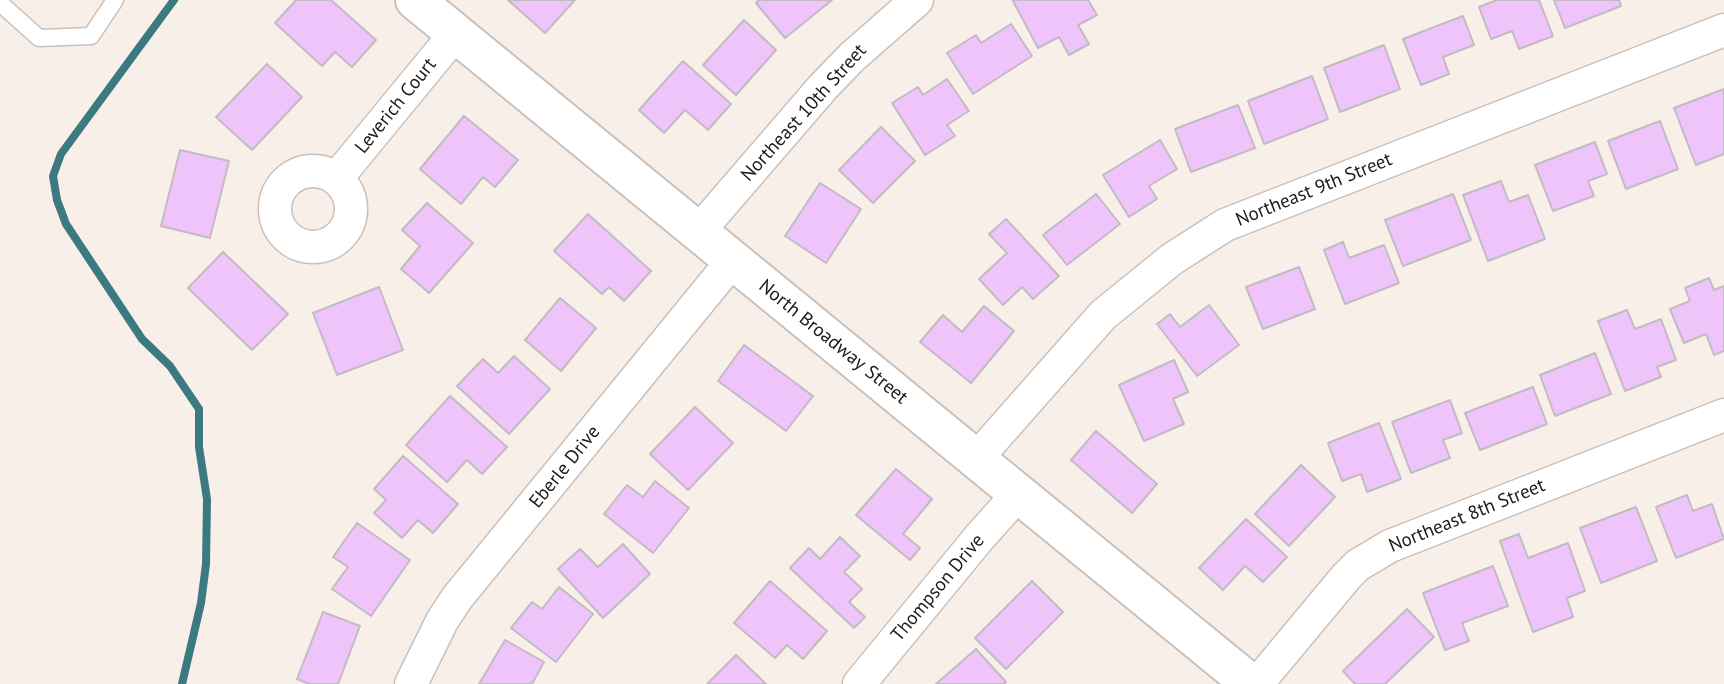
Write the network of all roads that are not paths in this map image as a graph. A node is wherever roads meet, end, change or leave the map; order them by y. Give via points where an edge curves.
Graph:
1 (115, 0) edge
2 (917, 0) edge
3 (0, 2) edge
4 (422, 2) edge
5 (1724, 30) edge
6 (456, 33) junction
7 (336, 179) dead end
8 (698, 232) junction
9 (733, 260) junction
10 (1724, 415) edge
11 (976, 458) junction
12 (1018, 494) junction
13 (411, 684) edge
14 (859, 684) edge
15 (1251, 684) edge
16 (1257, 684) edge

1 - 3 lane via 91,36 39,38
2 - 8 street, Northeast 10th Street via 823,87
4 - 6 main road, North Broadway Street
5 - 11 street, Northeast 9th Street via 1225,225 1172,259 1103,315
6 - 7 street, Leverich Court
6 - 8 main road, North Broadway Street
8 - 9 main road, North Broadway Street
9 - 11 main road, North Broadway Street
9 - 13 street, Eberle Drive via 457,598
10 - 16 street, Northeast 8th Street via 1390,546 1358,565
11 - 12 main road, North Broadway Street
12 - 14 street, Thompson Drive
12 - 15 main road, North Broadway Street

